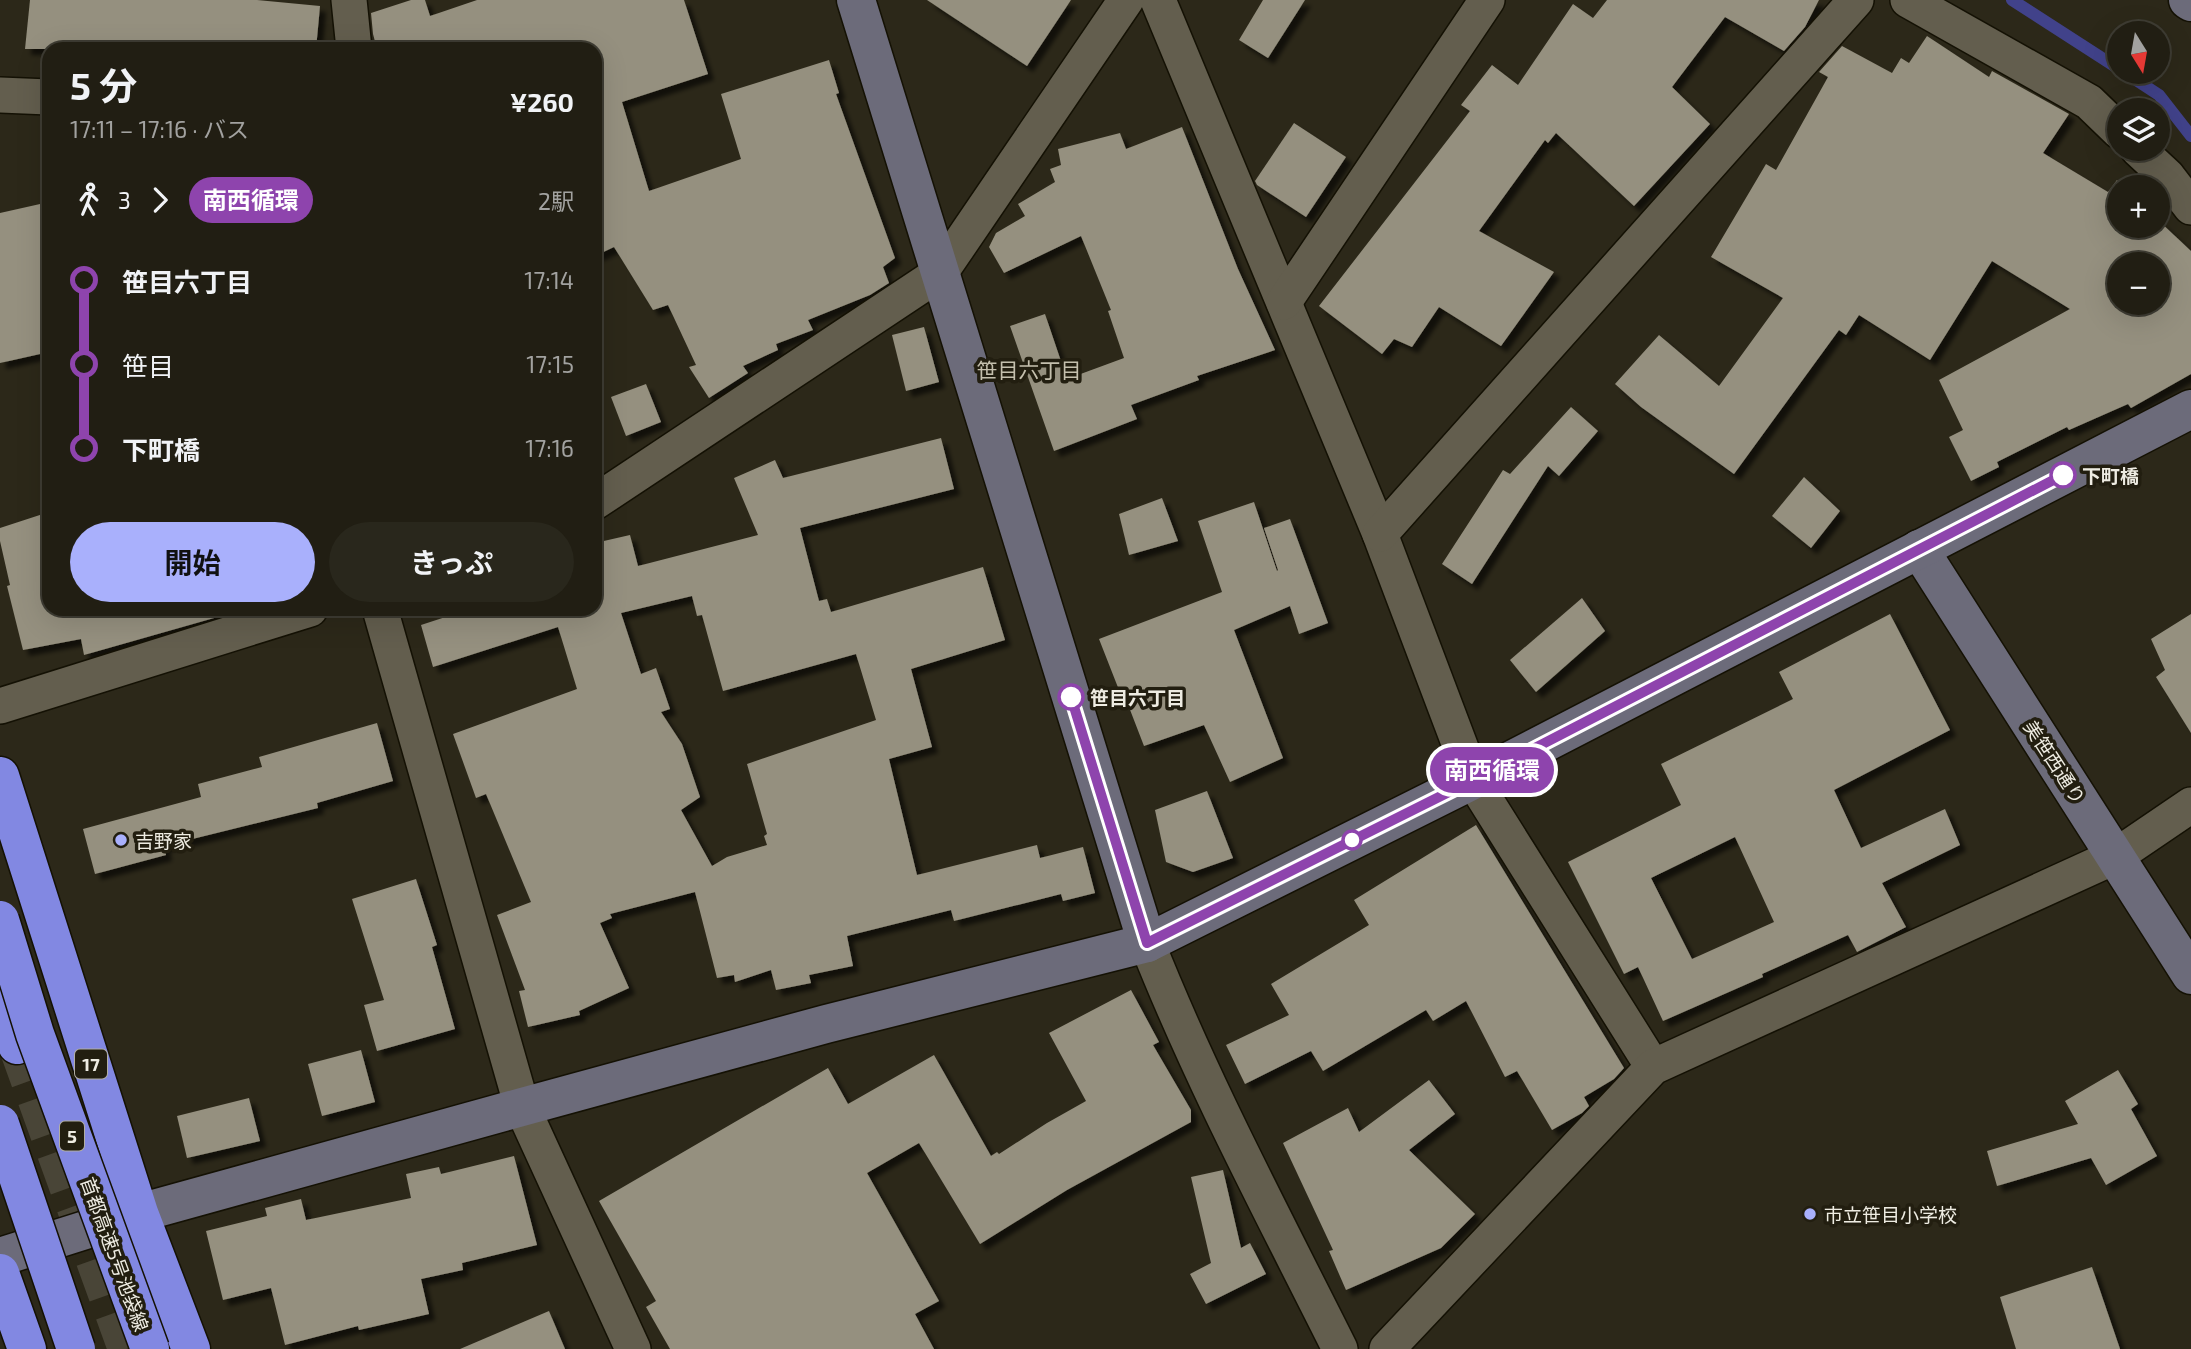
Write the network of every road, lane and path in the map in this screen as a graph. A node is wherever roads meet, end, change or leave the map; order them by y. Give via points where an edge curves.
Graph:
1 (349, 0) edge
2 (856, 0) edge
3 (1126, 0) edge
4 (1158, 0) edge
5 (1487, 0) edge
6 (1856, 0) edge
7 (1909, 0) edge
8 (353, 42) edge
9 (0, 95) edge
10 (42, 97) edge
11 (2107, 119) edge
12 (2151, 161) edge
13 (2191, 207) edge
14 (940, 273) junction
15 (1284, 302) junction
16 (2191, 409) edge
17 (602, 497) edge
18 (1380, 534) junction
19 (1919, 549) junction
20 (288, 616) edge
21 (382, 616) edge
22 (0, 706) edge
23 (0, 776) edge
24 (1473, 780) junction
25 (2191, 805) edge
26 (2116, 856) junction
27 (0, 920) edge
28 (1147, 943) junction
29 (2191, 975) edge
30 (0, 990) edge
31 (17, 1045) tunnel mouth
32 (1653, 1067) junction
33 (522, 1107) junction
34 (0, 1124) edge
35 (139, 1213) junction
36 (0, 1257) edge
37 (0, 1273) edge
38 (27, 1349) edge
39 (76, 1349) edge
40 (150, 1349) edge
41 (191, 1349) edge
42 (633, 1349) edge
43 (1340, 1349) edge
44 (1387, 1349) edge

1 - 8 street
2 - 14 street
3 - 14 street
4 - 15 street
5 - 15 street
6 - 18 street
7 - 11 street via 2089,102
9 - 10 street
12 - 13 street
14 - 17 street
14 - 28 street
15 - 18 street
16 - 19 street
18 - 24 street
19 - 24 street
19 - 26 street, 美笹西通り
20 - 22 street
21 - 33 street
23 - 35 highway, 17
24 - 28 street
24 - 32 street
25 - 26 street
26 - 29 street, 美笹西通り
26 - 32 street
27 - 40 highway, 首都高速5号池袋線 / 5, bridge via 36,1034
28 - 33 street
28 - 43 street via 1227,1123
30 - 31 highway
32 - 44 street
33 - 35 street
33 - 42 street
34 - 39 highway, bridge
35 - 36 street
35 - 41 highway, 17
37 - 38 highway

